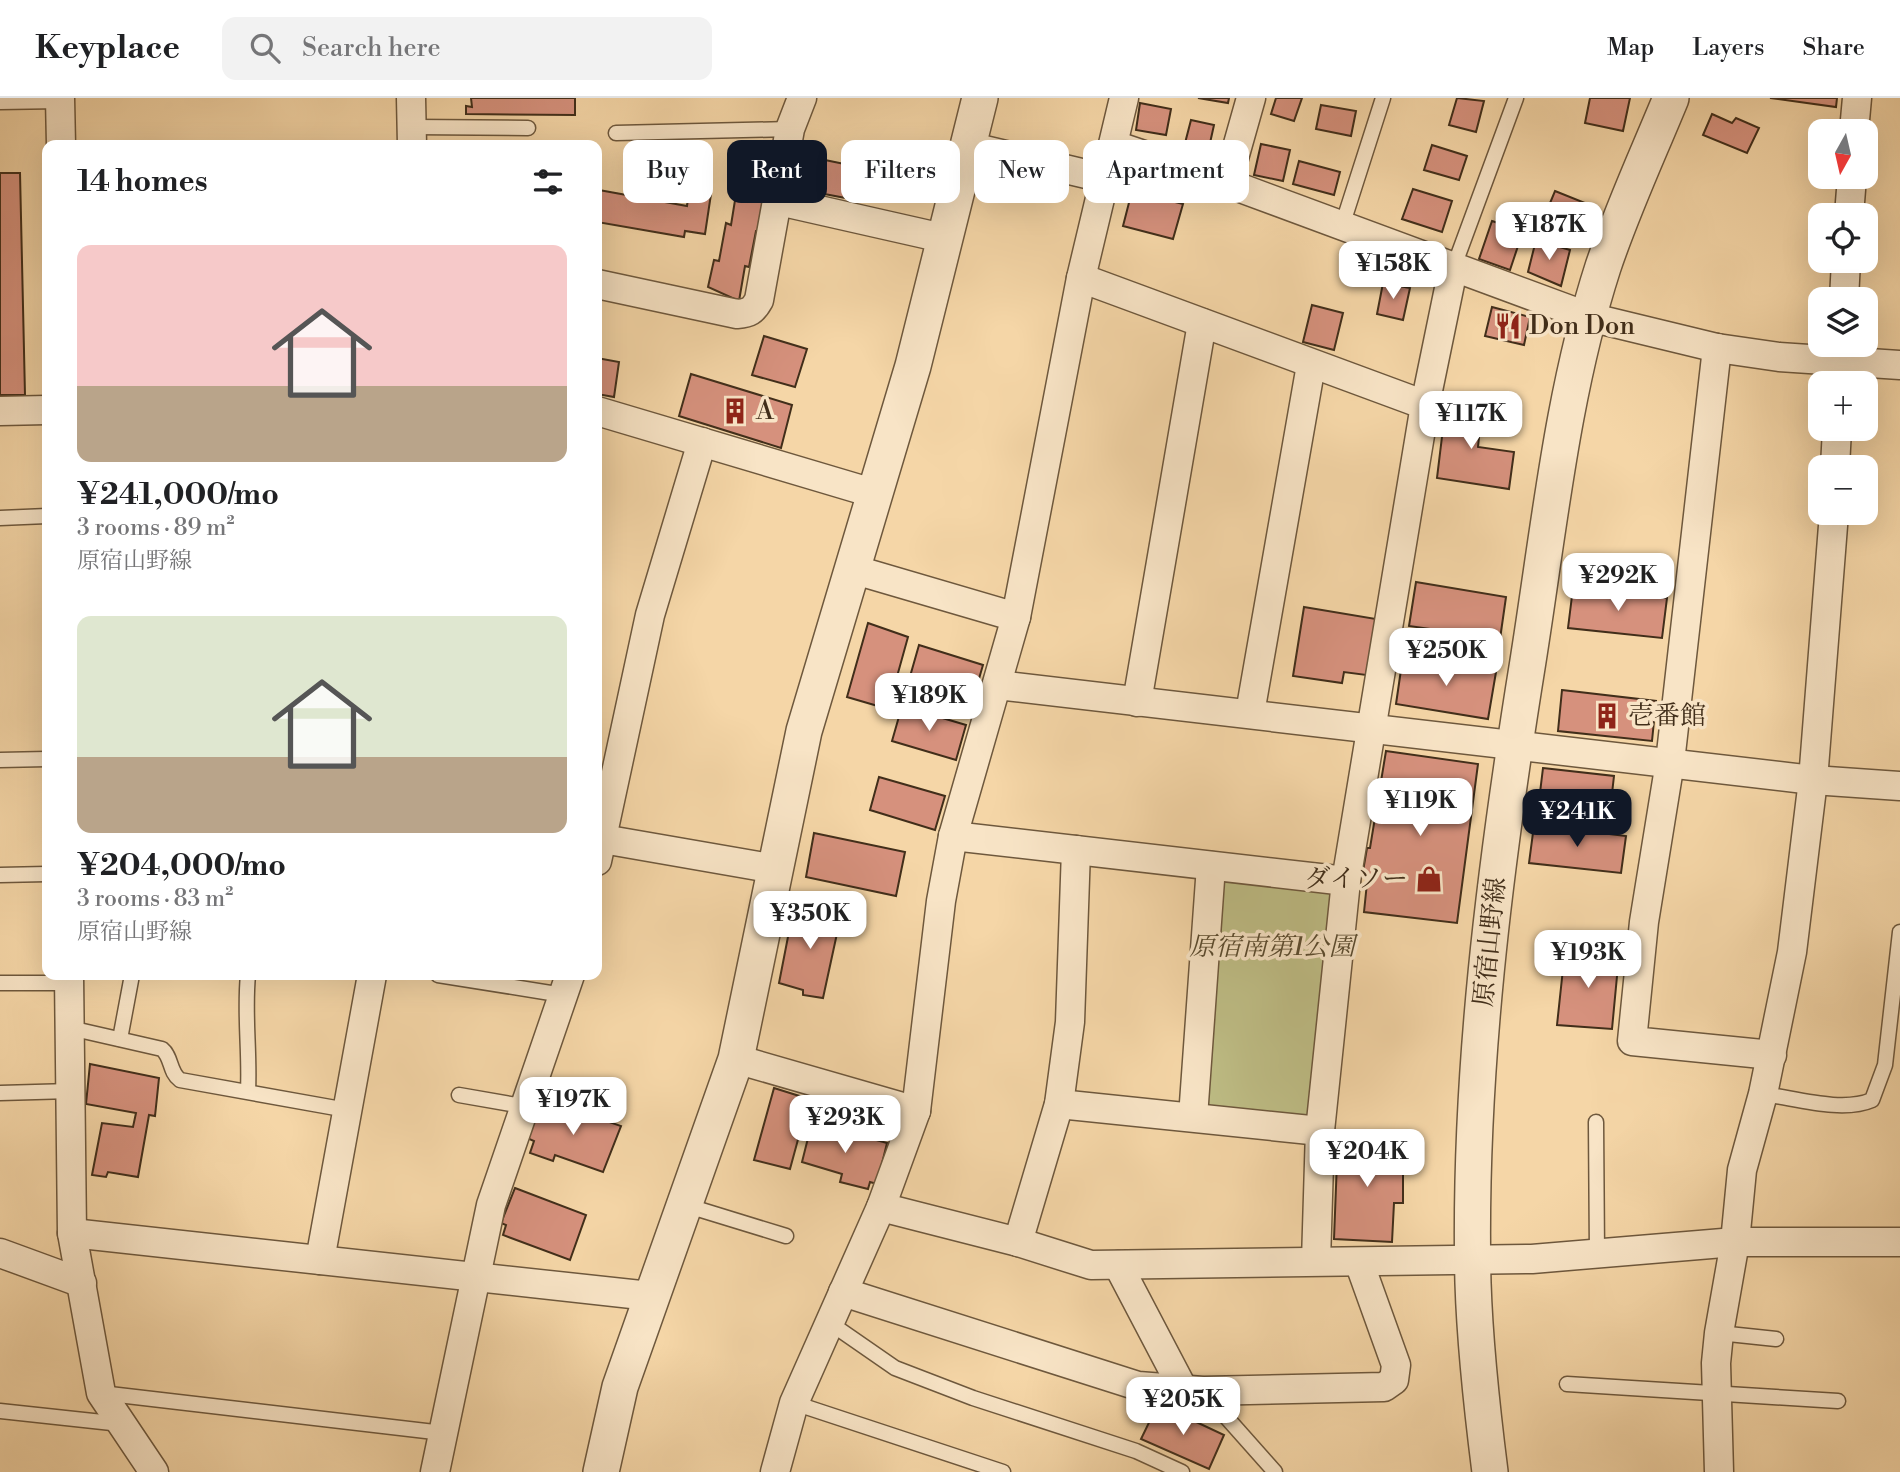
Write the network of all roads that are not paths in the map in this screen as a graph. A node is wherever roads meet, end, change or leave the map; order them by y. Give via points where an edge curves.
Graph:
1 (411, 98) edge
2 (802, 98) edge
3 (980, 98) edge
4 (1124, 98) edge
5 (1251, 98) edge
6 (1382, 98) edge
7 (1516, 98) edge
8 (1671, 98) edge
9 (1857, 98) edge
10 (60, 100) edge
11 (0, 102) edge
12 (1855, 119) edge
13 (528, 128) dead end
14 (790, 129) junction
15 (616, 133) dead end
16 (412, 136) edge
17 (61, 140) edge
18 (788, 140) edge
19 (1115, 140) edge
20 (1239, 140) edge
21 (968, 146) junction
22 (1083, 173) edge
23 (1249, 191) edge
24 (779, 203) edge
25 (788, 203) edge
26 (1101, 203) edge
27 (1342, 226) junction
28 (947, 239) junction
29 (1453, 269) junction
30 (1081, 278) junction
31 (602, 285) edge
32 (1589, 317) junction
33 (1202, 323) junction
34 (1717, 348) junction
35 (1840, 363) edge
36 (1311, 365) junction
37 (1900, 365) edge
38 (1425, 405) junction
39 (42, 410) edge
40 (0, 411) edge
41 (602, 412) edge
42 (702, 442) junction
43 (876, 494) junction
44 (42, 516) edge
45 (0, 517) edge
46 (1832, 525) edge
47 (852, 569) junction
48 (1016, 617) junction
49 (997, 685) junction
50 (1137, 702) junction
51 (1250, 713) junction
52 (1373, 727) junction
53 (1515, 745) junction
54 (42, 759) edge
55 (0, 760) edge
56 (1670, 762) junction
57 (1813, 779) junction
58 (1900, 786) edge
59 (602, 828) edge
60 (953, 836) junction
61 (602, 847) edge
62 (1076, 850) junction
63 (1211, 866) junction
64 (775, 869) junction
65 (42, 874) edge
66 (0, 875) edge
67 (1346, 881) junction
68 (1900, 932) edge
69 (52, 980) edge
70 (70, 980) edge
71 (131, 980) edge
72 (247, 980) edge
73 (371, 980) edge
74 (502, 980) edge
75 (0, 983) edge
76 (566, 985) edge
77 (70, 1028) junction
78 (120, 1039) junction
79 (1772, 1055) junction
80 (736, 1059) junction
81 (71, 1091) junction
82 (248, 1091) junction
83 (0, 1093) edge
84 (1763, 1094) junction
85 (459, 1095) dead end
86 (1059, 1104) junction
87 (522, 1106) junction
88 (347, 1110) junction
89 (916, 1111) junction
90 (1193, 1117) junction
91 (1597, 1122) dead end
92 (1320, 1131) junction
93 (685, 1205) junction
94 (881, 1207) junction
95 (72, 1233) junction
96 (786, 1236) dead end
97 (1735, 1241) junction
98 (1018, 1242) junction
99 (1900, 1242) edge
100 (0, 1253) edge
101 (1597, 1255) junction
102 (320, 1260) junction
103 (1473, 1260) junction
104 (1316, 1262) junction
105 (1359, 1262) junction
106 (1118, 1265) junction
107 (474, 1279) junction
108 (82, 1283) junction
109 (843, 1292) junction
110 (650, 1296) junction
111 (830, 1323) junction
112 (1719, 1333) junction
113 (1776, 1339) dead end
114 (1567, 1384) dead end
115 (1193, 1389) junction
116 (101, 1393) junction
117 (1716, 1394) junction
118 (1838, 1401) dead end
119 (794, 1403) junction
120 (0, 1411) edge
121 (121, 1424) junction
122 (443, 1433) junction
123 (153, 1472) edge
124 (435, 1472) edge
125 (601, 1472) edge
126 (775, 1472) edge
127 (1003, 1472) edge
128 (1182, 1472) edge
129 (1275, 1472) edge
130 (1490, 1472) edge
131 (1719, 1472) edge

1 - 16 street
2 - 14 street
3 - 21 street
4 - 19 street
5 - 20 street
6 - 27 lane
7 - 29 lane
8 - 32 street, 原宿山野線 via 1622,214
9 - 12 street
10 - 11 lane
10 - 17 street
13 - 16 lane
14 - 15 lane
14 - 18 street
21 - 22 street
21 - 28 street
23 - 27 street
24 - 31 street via 759,300 747,313
25 - 28 street
26 - 30 street
27 - 29 street
28 - 43 street
29 - 32 street
29 - 38 street
30 - 33 street
30 - 48 street
32 - 34 street
32 - 53 street, 原宿山野線 via 1572,387
33 - 36 street
33 - 50 street
34 - 35 street
34 - 56 street
35 - 37 street
36 - 38 street
36 - 51 street
38 - 52 street
39 - 40 street
41 - 42 street
42 - 43 street
42 - 59 street via 650,615
43 - 47 street
44 - 45 lane
46 - 57 street
47 - 48 street
47 - 64 street via 804,731
48 - 49 street
49 - 50 street
49 - 60 street
50 - 51 street
51 - 52 street
52 - 53 street
52 - 67 street
53 - 56 street
53 - 103 street, 原宿山野線 via 1490,924 1481,1030
54 - 55 lane
56 - 57 street
56 - 79 street via 1644,922 1632,1041
57 - 58 street
57 - 79 street via 1793,953
60 - 62 street
60 - 89 street
61 - 64 street
62 - 63 street
62 - 86 street via 1070,1022
63 - 67 street
63 - 90 street
64 - 80 street
65 - 66 lane
67 - 92 street
68 - 84 lane via 1885,1065 1872,1100 1861,1105 1834,1104
69 - 75 lane
70 - 77 street
71 - 78 lane
72 - 82 lane
73 - 88 street
74 - 76 lane
76 - 87 street
77 - 78 lane
77 - 81 street
78 - 82 lane via 165,1050 180,1080
79 - 84 street
80 - 89 street
80 - 93 street
81 - 83 lane
81 - 95 street
82 - 88 lane
84 - 97 street via 1742,1170
85 - 87 lane
86 - 90 street
86 - 98 street
87 - 107 street via 497,1182
88 - 102 street
89 - 94 street
90 - 92 street
91 - 101 lane
92 - 104 street
93 - 96 lane
93 - 110 street
94 - 98 street
94 - 109 street
95 - 102 street
95 - 108 street
97 - 99 street
97 - 101 street
97 - 112 street
98 - 106 street via 1091,1265
100 - 108 street
101 - 103 street
102 - 107 street
103 - 105 street
103 - 130 street, 原宿山野線
104 - 105 street
104 - 106 street
105 - 115 street via 1396,1366 1391,1384
106 - 115 street
107 - 110 street
107 - 122 street
108 - 116 street
109 - 111 street
109 - 115 street via 1138,1386
110 - 125 street via 620,1387
111 - 119 street
111 - 128 lane via 895,1368 1136,1451
112 - 113 lane
112 - 117 street
114 - 117 lane
115 - 129 lane
116 - 121 street
116 - 122 lane
117 - 118 lane
117 - 131 street
119 - 126 street
119 - 127 lane
120 - 121 lane
121 - 123 street
122 - 124 street

